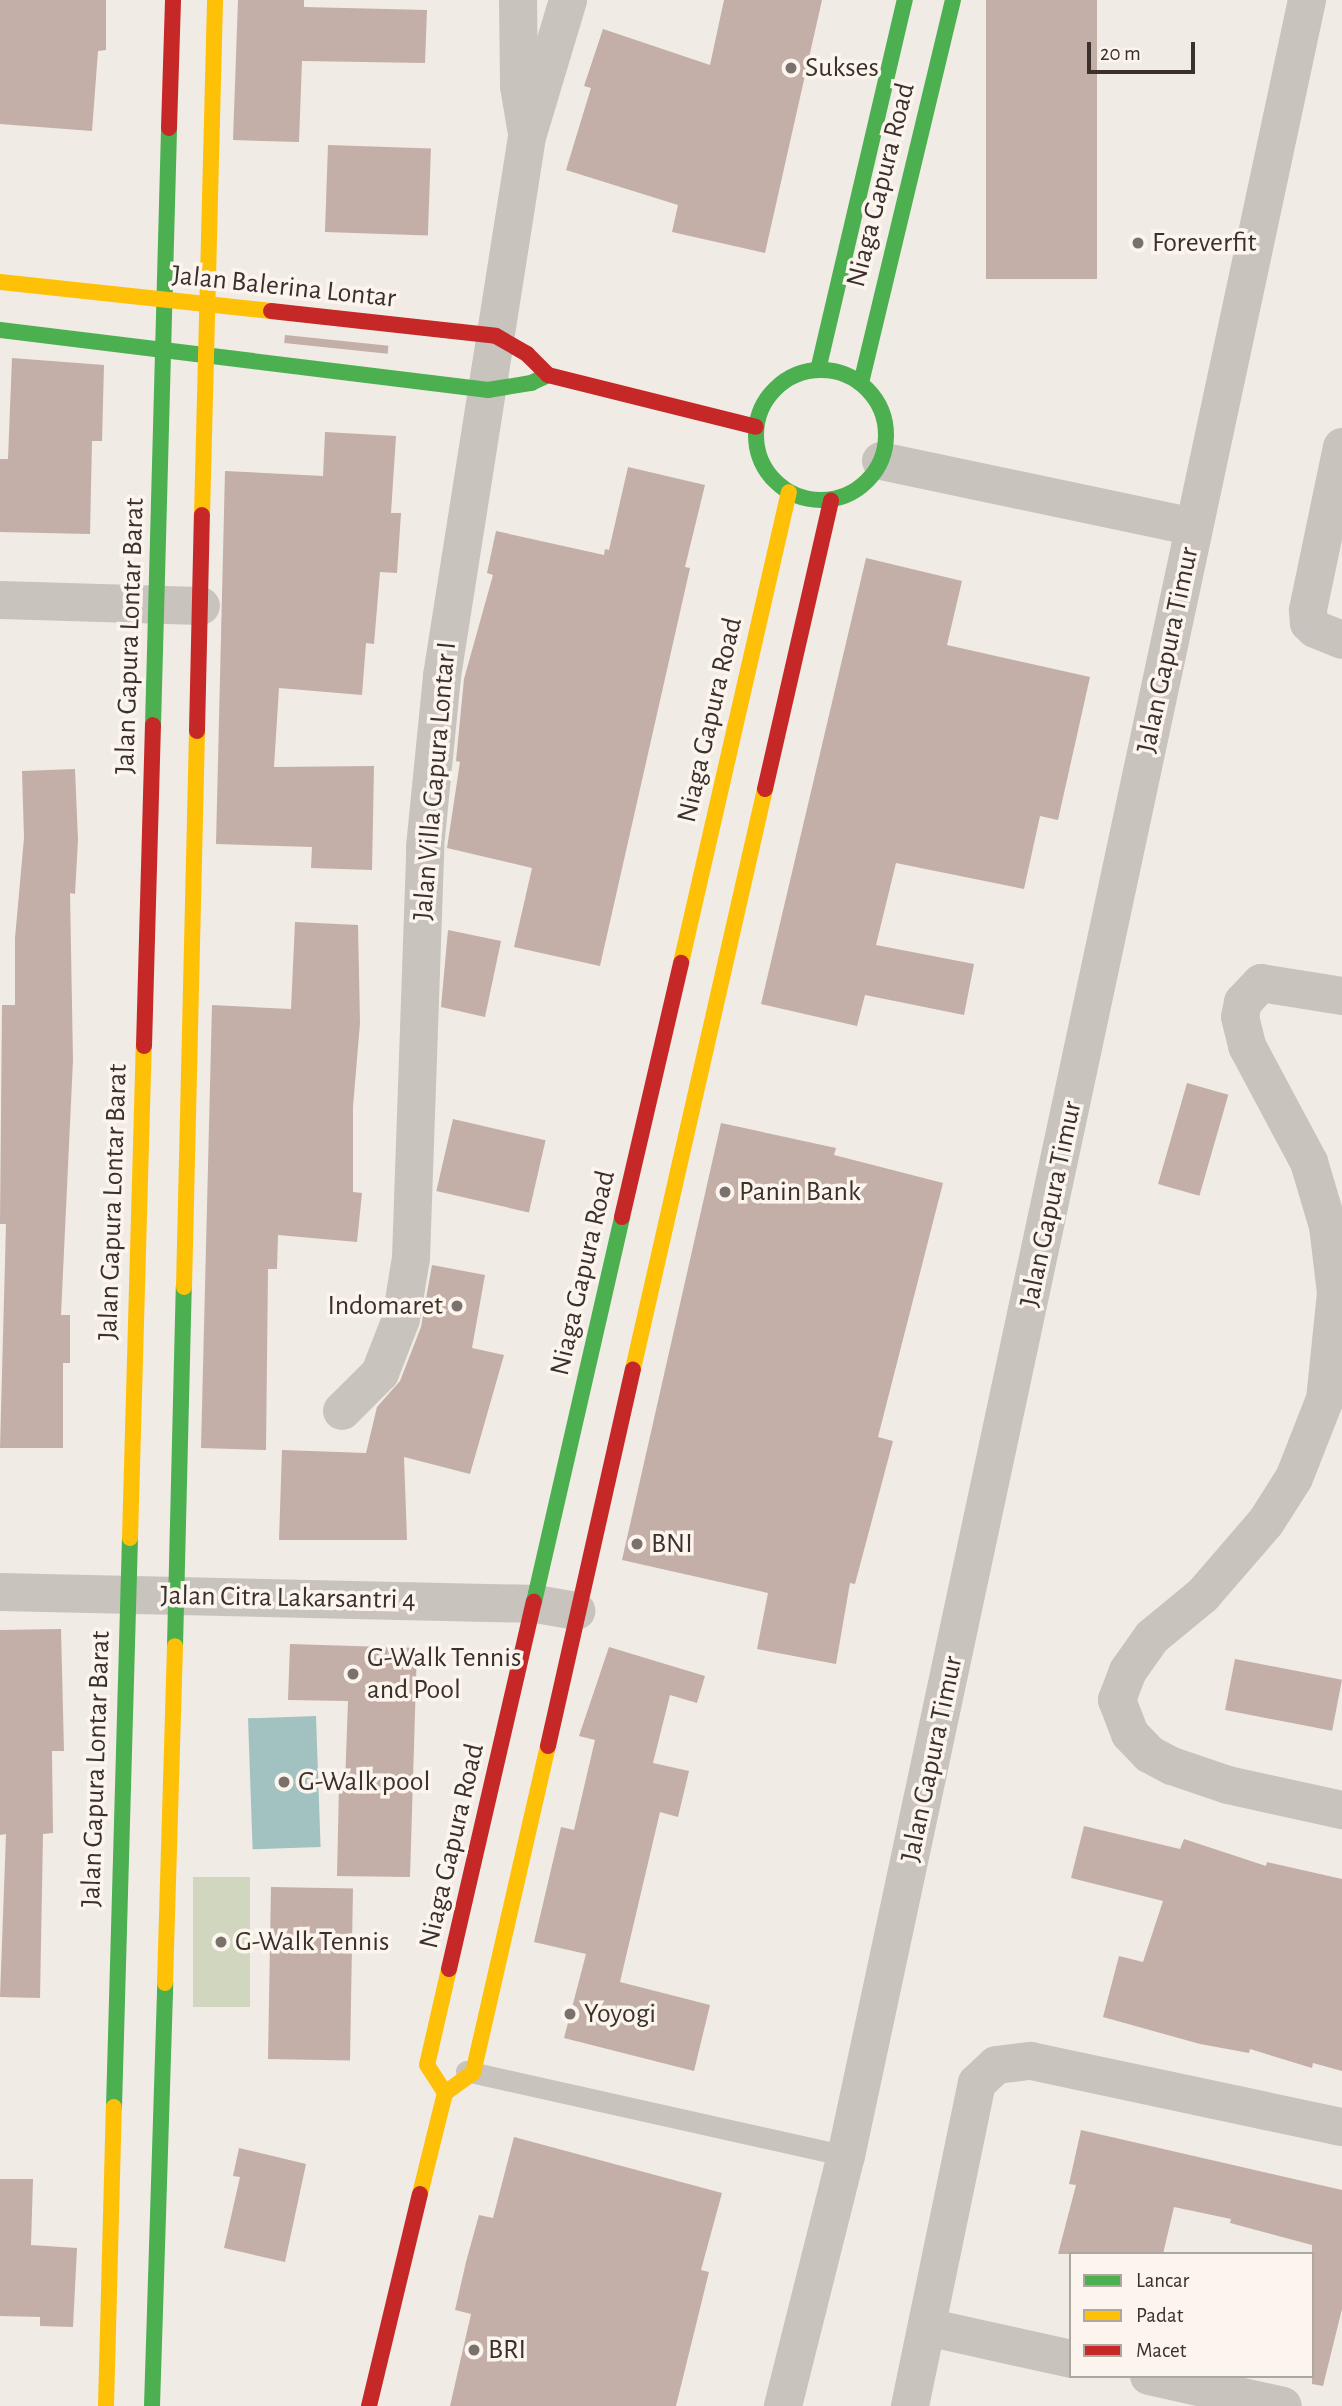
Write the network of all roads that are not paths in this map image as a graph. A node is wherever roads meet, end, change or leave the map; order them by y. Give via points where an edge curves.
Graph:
1 (173, 0) edge
2 (215, 0) edge
3 (518, 0) edge
4 (568, 0) edge
5 (905, 0) edge
6 (953, 0) edge
7 (1307, 0) edge
8 (527, 137) junction
9 (0, 282) edge
10 (166, 300) junction
11 (207, 305) junction
12 (0, 330) edge
13 (496, 336) junction
14 (164, 347) junction
15 (206, 354) junction
16 (818, 370) junction
17 (548, 376) junction
18 (861, 383) junction
19 (488, 390) junction
20 (756, 427) junction
21 (1342, 447) edge
22 (881, 461) junction
23 (789, 492) junction
24 (831, 500) junction
25 (1193, 527) junction
26 (0, 600) edge
27 (158, 605) junction
28 (201, 606) junction
29 (1342, 640) edge
30 (1342, 996) edge
31 (1334, 1401) edge
32 (342, 1410) dead end
33 (0, 1592) edge
34 (127, 1595) junction
35 (176, 1596) junction
36 (536, 1604) junction
37 (576, 1611) junction
38 (1342, 1810) edge
39 (427, 2065) junction
40 (473, 2073) junction
41 (445, 2093) junction
42 (1342, 2127) edge
43 (846, 2156) junction
44 (927, 2327) junction
45 (1069, 2359) edge
46 (1158, 2378) edge
47 (106, 2406) edge
48 (152, 2406) edge
49 (369, 2406) edge
50 (783, 2406) edge
51 (910, 2406) edge
52 (1283, 2406) edge

1 - 10 street, Jalan Gapura Lontar Barat
2 - 11 street
3 - 8 street, Jalan Villa Gapura Lontar I via 519,86
4 - 8 street, Jalan Villa Gapura Lontar I
5 - 16 street, Niaga Gapura Road
6 - 18 street, Niaga Gapura Road
7 - 25 street, Jalan Gapura Timur
8 - 13 street, Jalan Villa Gapura Lontar I
9 - 10 street, Jalan Balerina Lontar
10 - 11 street, Jalan Balerina Lontar
10 - 14 street, Jalan Gapura Lontar Barat
11 - 13 street, Jalan Balerina Lontar
11 - 15 street
12 - 14 street
13 - 17 street, Jalan Balerina Lontar via 527,354
13 - 19 street, Jalan Villa Gapura Lontar I
14 - 15 street
14 - 27 street, Jalan Gapura Lontar Barat
15 - 19 street
15 - 28 street
16 - 18 street
16 - 20 street via 776,387 763,405
17 - 19 street
17 - 20 street
18 - 22 street via 885,419 887,440
19 - 32 street, Jalan Villa Gapura Lontar I via 447,638 428,795 411,1258 401,1319 380,1373
20 - 23 street via 763,464
21 - 29 street via 1308,610 1315,629
22 - 24 street via 869,479
22 - 25 street
23 - 24 street
23 - 36 street, Niaga Gapura Road
24 - 37 street
25 - 43 street, Jalan Gapura Timur
26 - 27 street
27 - 28 street
27 - 34 street, Jalan Gapura Lontar Barat
28 - 35 street
30 - 31 street via 1261,983 1243,1002 1240,1017 1247,1046 1309,1162 1328,1226 1336,1293
31 - 38 street via 1266,1522 1203,1595 1152,1637 1128,1671 1117,1700 1130,1734 1149,1754 1172,1766 1228,1785
33 - 34 street, Jalan Citra Lakarsantri 4
34 - 35 street, Jalan Citra Lakarsantri 4
34 - 47 street, Jalan Gapura Lontar Barat
35 - 36 street, Jalan Citra Lakarsantri 4
35 - 48 street
36 - 37 street, Jalan Citra Lakarsantri 4
36 - 39 street, Niaga Gapura Road
37 - 40 street
39 - 40 lane
39 - 41 street
40 - 41 street
40 - 43 lane
41 - 49 street
42 - 44 street via 1031,2061 996,2066 977,2083
43 - 50 street, Jalan Gapura Timur
44 - 45 street
44 - 51 street
46 - 52 street

